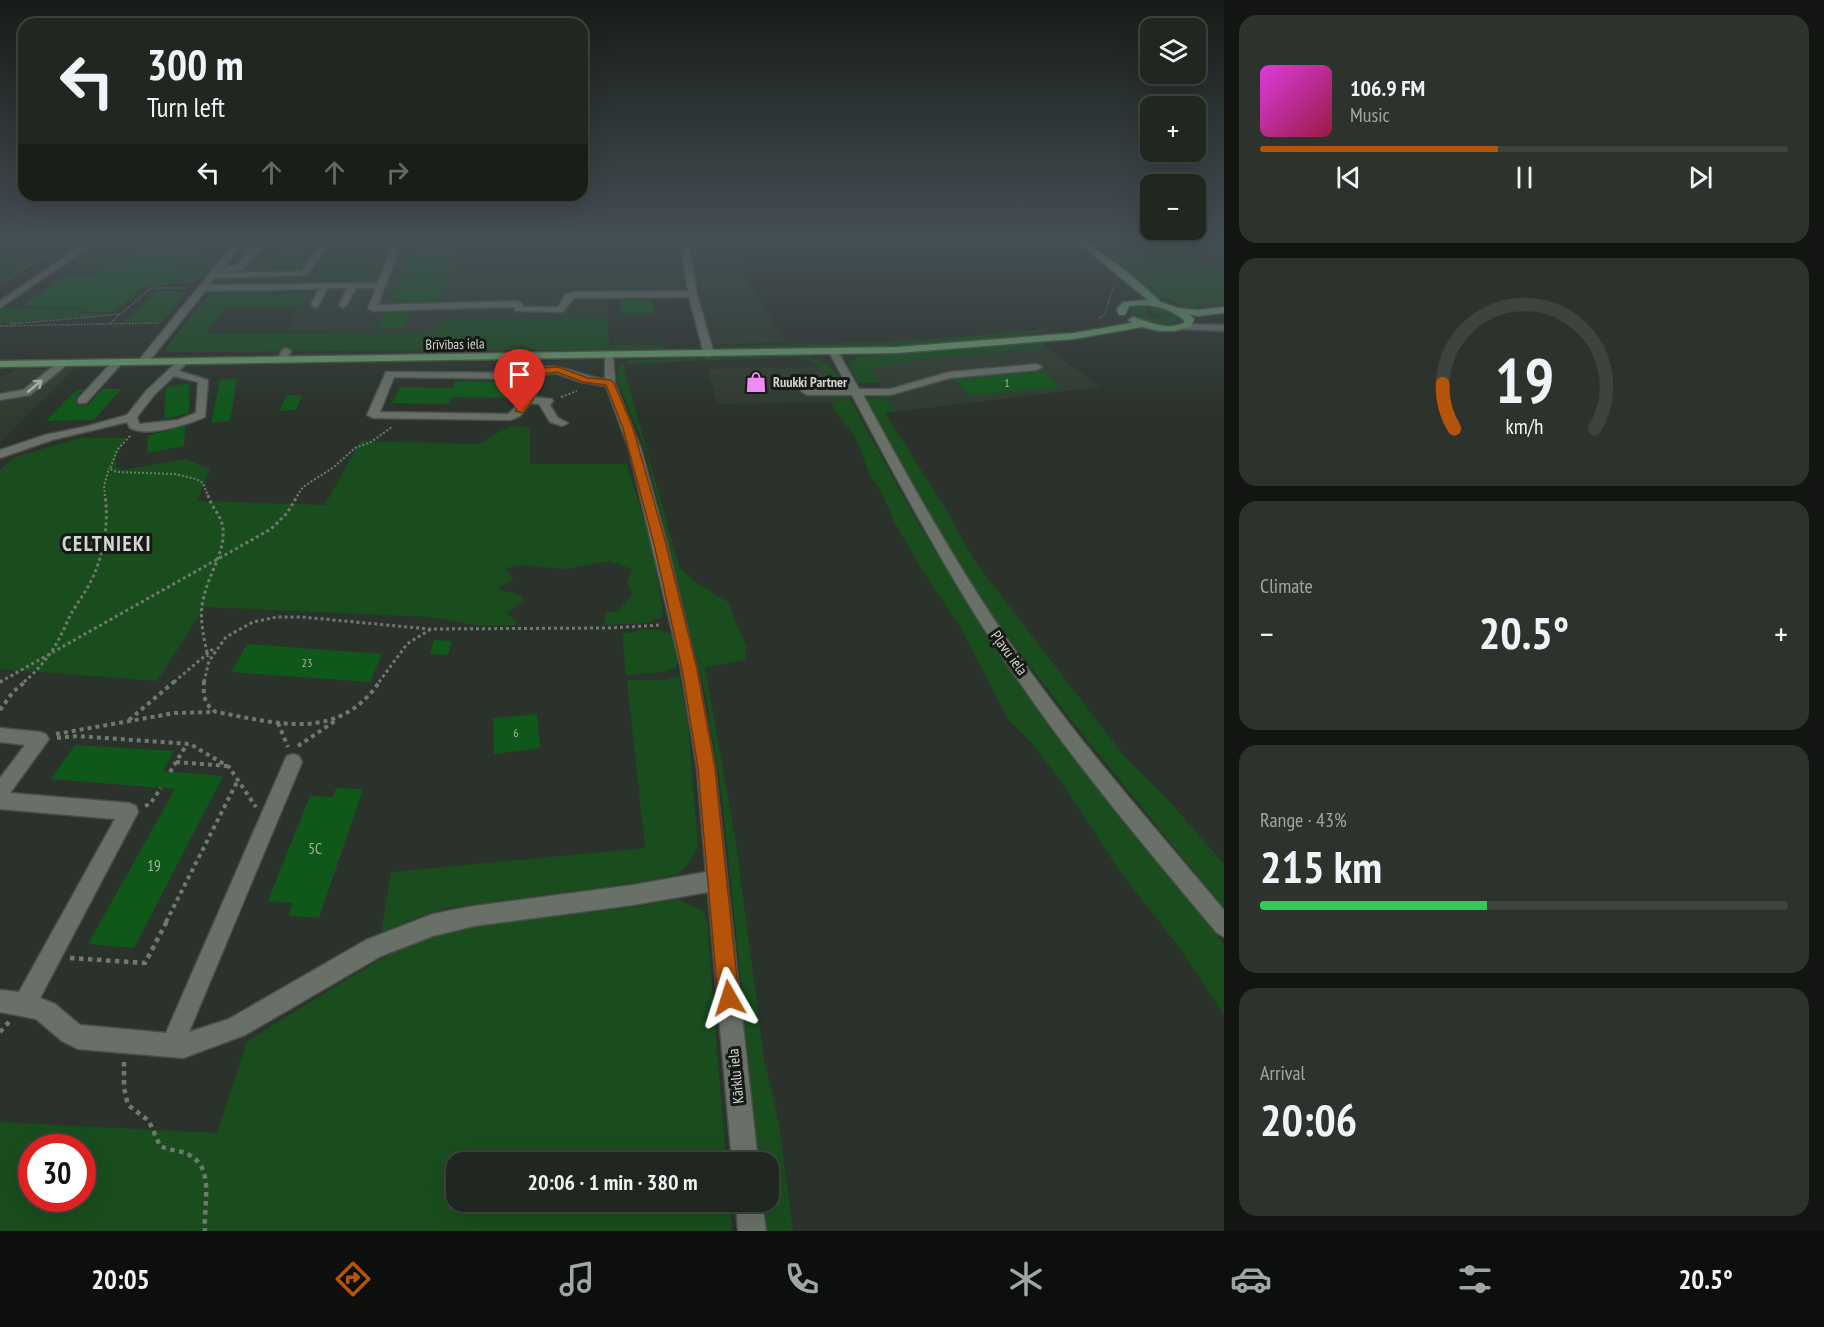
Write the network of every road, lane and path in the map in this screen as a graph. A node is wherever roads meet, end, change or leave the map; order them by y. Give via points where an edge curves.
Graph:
1 (140, 297) edge
2 (190, 297) edge
3 (319, 297) edge
4 (347, 297) edge
5 (376, 297) edge
6 (568, 297) edge
7 (694, 297) edge
8 (1134, 297) edge
9 (1150, 297) edge
10 (1132, 302) junction
11 (1158, 304) junction
12 (315, 305) dead end
13 (343, 305) dead end
14 (1176, 310) junction
15 (1224, 310) edge
16 (1122, 313) junction
17 (121, 314) junction
18 (1224, 316) edge
19 (1187, 322) junction
20 (163, 323) dead end
21 (109, 324) junction
22 (1141, 324) junction
23 (0, 325) edge
24 (1224, 328) edge
25 (1053, 337) junction
26 (834, 352) junction
27 (709, 354) junction
28 (608, 355) junction
29 (397, 358) junction
30 (184, 361) junction
31 (118, 362) junction
32 (143, 362) junction
33 (64, 363) junction
34 (2, 365) edge
35 (1037, 367) dead end
36 (172, 372) junction
37 (390, 374) junction
38 (536, 376) junction
39 (802, 380) dead end
40 (605, 382) junction
41 (856, 392) junction
42 (0, 398) edge
43 (528, 400) junction
44 (82, 401) dead end
45 (548, 401) junction
46 (406, 416) junction
47 (131, 417) junction
48 (562, 423) dead end
49 (138, 428) junction
50 (0, 454) edge
51 (110, 468) junction
52 (216, 559) junction
53 (678, 623) junction
54 (431, 628) junction
55 (221, 641) junction
56 (207, 653) junction
57 (51, 654) junction
58 (209, 659) junction
59 (0, 682) edge
60 (0, 710) edge
61 (216, 712) junction
62 (339, 718) junction
63 (274, 721) junction
64 (121, 724) junction
65 (0, 735) edge
66 (40, 739) junction
67 (187, 744) junction
68 (292, 759) junction
69 (176, 762) junction
70 (229, 766) junction
71 (170, 772) dead end
72 (238, 780) junction
73 (161, 788) dead end
74 (0, 792) edge
75 (0, 801) edge
76 (129, 812) junction
77 (267, 823) junction
78 (717, 880) junction
79 (1224, 926) edge
80 (51, 956) junction
81 (0, 1001) edge
82 (24, 1005) junction
83 (124, 1042) junction
84 (172, 1046) junction
85 (744, 1152) edge
86 (750, 1212) edge
87 (205, 1231) edge
88 (752, 1231) edge

1 - 17 path
2 - 32 street
3 - 12 street
4 - 13 street
5 - 6 street via 374,309 516,304 523,310 560,310
7 - 27 street
8 - 10 main road
9 - 11 main road
10 - 11 main road
10 - 16 main road via 1122,306
11 - 14 main road
14 - 15 main road
14 - 19 main road
16 - 22 main road
16 - 25 main road, Brīvības iela via 1100,325
17 - 21 path
17 - 23 path
18 - 19 main road
19 - 22 main road via 1161,328
19 - 24 street
20 - 21 path
21 - 23 path
22 - 25 main road, Brīvības iela
25 - 26 main road, Brīvības iela via 939,348
26 - 27 main road, Brīvības iela
26 - 41 street, Pļavu iela
27 - 28 main road, Brīvības iela
28 - 29 main road, Brīvības iela
28 - 40 street, Kārklu iela
29 - 30 main road, Brīvības iela via 284,355
29 - 37 street
30 - 32 main road, Brīvības iela
30 - 36 street
31 - 32 main road, Brīvības iela
31 - 33 main road, Brīvības iela
31 - 44 street
33 - 34 main road, Brīvības iela
42 -> 33 street via 26,393
35 - 41 street via 949,375 890,392
36 - 47 street
36 - 49 street via 204,380 201,414 180,423
37 - 38 street
37 - 46 street via 373,415
38 - 40 street via 541,370 558,369
38 - 43 street
39 - 41 street via 807,392
40 - 45 path
40 - 53 street, Kārklu iela via 635,449
41 - 79 street, Pļavu iela via 938,542 992,630 1068,734
43 - 45 street
43 - 46 street via 509,417
45 - 48 street via 544,404 552,418
46 - 52 path via 303,488 273,528
47 - 49 street
47 - 50 street via 49,437
49 - 51 path via 120,445
51 - 52 path via 117,472 184,476 205,484 224,538
51 - 57 path via 104,486 106,531 99,561
52 - 56 path via 202,608
52 - 57 path
53 - 54 path via 616,630
53 - 78 street, Kārklu iela via 700,729
54 - 55 path via 280,617 249,623
54 - 62 path via 401,650 364,702
55 - 56 path
55 - 58 path
56 - 58 path
56 - 64 path via 135,717
57 - 59 path
57 - 60 path
58 - 61 path via 204,694 208,707
61 - 63 path
61 - 64 path via 176,712
62 - 63 path via 302,726
62 - 68 path via 299,745
63 - 68 path via 282,728
64 - 66 path via 76,729
65 - 66 street
66 - 67 path via 77,736
66 - 74 street
67 - 69 path
67 - 70 path
68 - 77 street
69 - 70 path
69 - 71 path
70 - 72 path
72 - 77 path
72 - 80 path via 145,963
73 - 76 path via 150,804
75 - 76 street
76 - 80 street
77 - 84 street
78 - 84 street via 433,925 375,948 237,1027 195,1044
78 - 85 street, Kārklu iela
80 - 82 street
81 - 82 street
82 - 83 street via 49,1014 78,1037
83 - 84 street
83 - 87 path via 123,1088 128,1105 148,1121 160,1146 189,1154 204,1170
86 - 88 street

